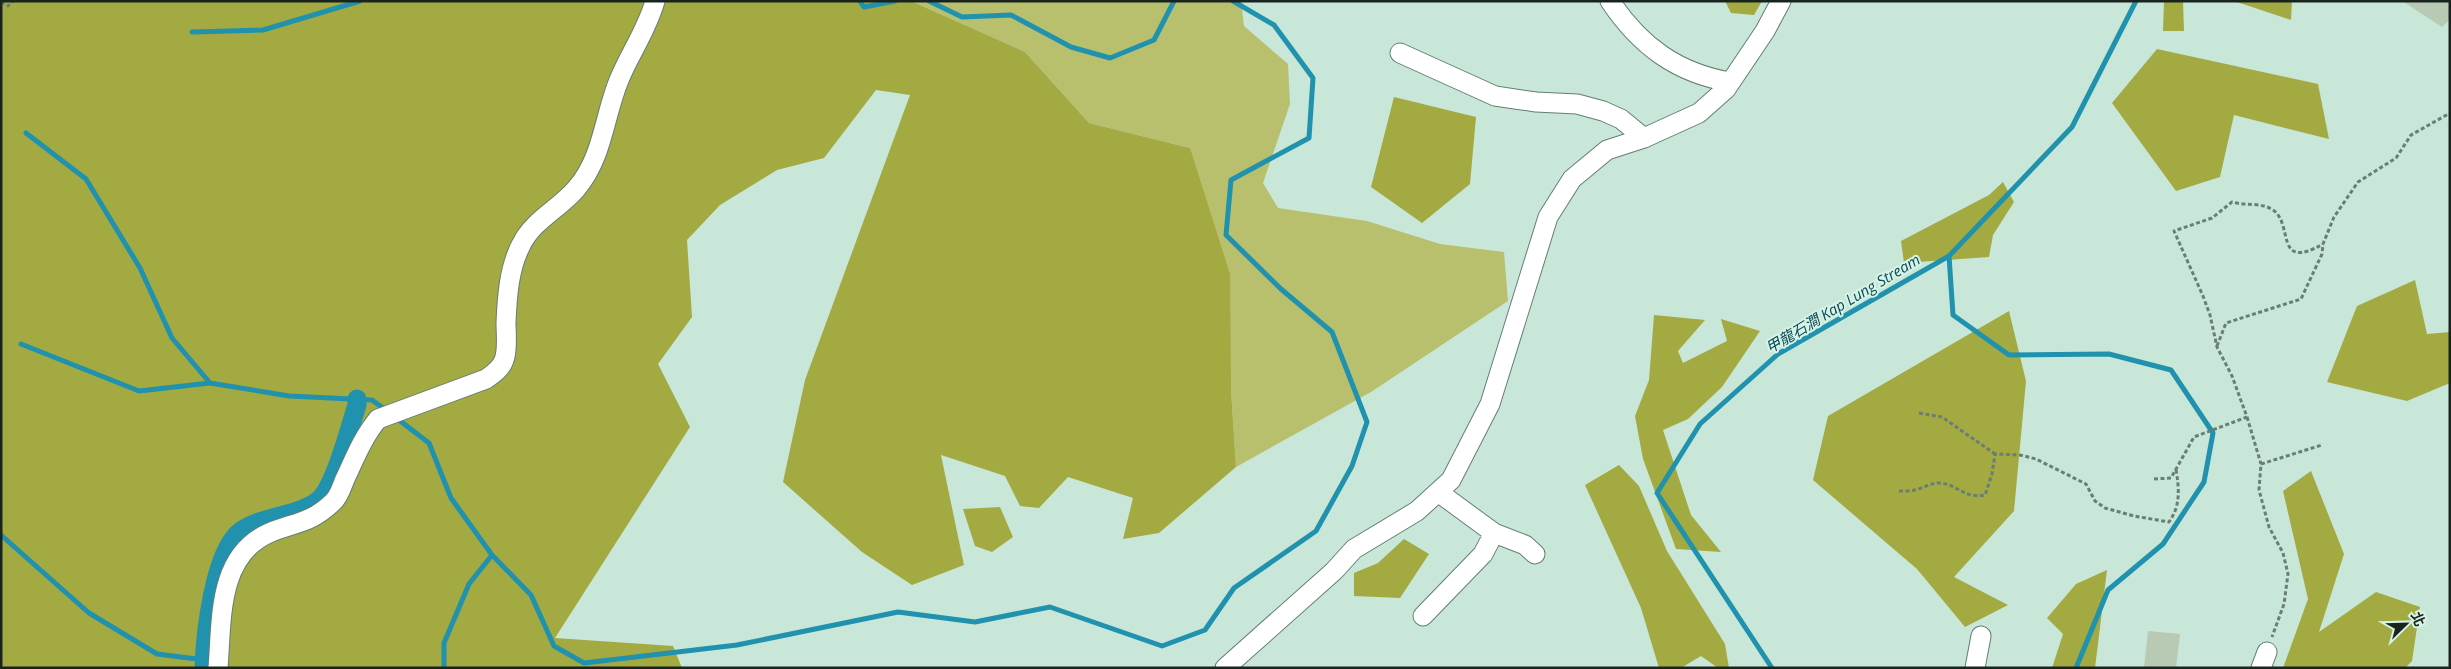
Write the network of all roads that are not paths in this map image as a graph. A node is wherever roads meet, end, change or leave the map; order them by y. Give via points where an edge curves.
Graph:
1 (656, 1) edge
2 (1610, 1) edge
3 (1782, 1) edge
4 (1400, 53) dead end
5 (1730, 82) junction
6 (1644, 138) junction
7 (1438, 492) junction
8 (1494, 533) junction
9 (1535, 554) dead end
10 (1423, 616) dead end
11 (1981, 636) dead end
12 (218, 668) edge
13 (1225, 668) edge
14 (1975, 668) edge

1 - 12 street via 648,25 619,82 602,141 589,168 576,189 530,229 520,246 510,282 504,360 499,369 486,379 378,419 367,432 335,501 308,521 268,534 249,546 231,568 226,586
2 - 5 street via 1625,23 1661,56 1688,72
3 - 5 street
4 - 6 street via 1496,96 1577,104 1604,111 1621,119
5 - 6 street via 1699,113
6 - 7 street via 1607,150 1572,179 1548,217 1490,404 1451,480
7 - 8 street
7 - 13 street via 1417,511 1354,549 1334,571
8 - 9 street via 1525,545
8 - 10 street via 1483,554
11 - 14 street

